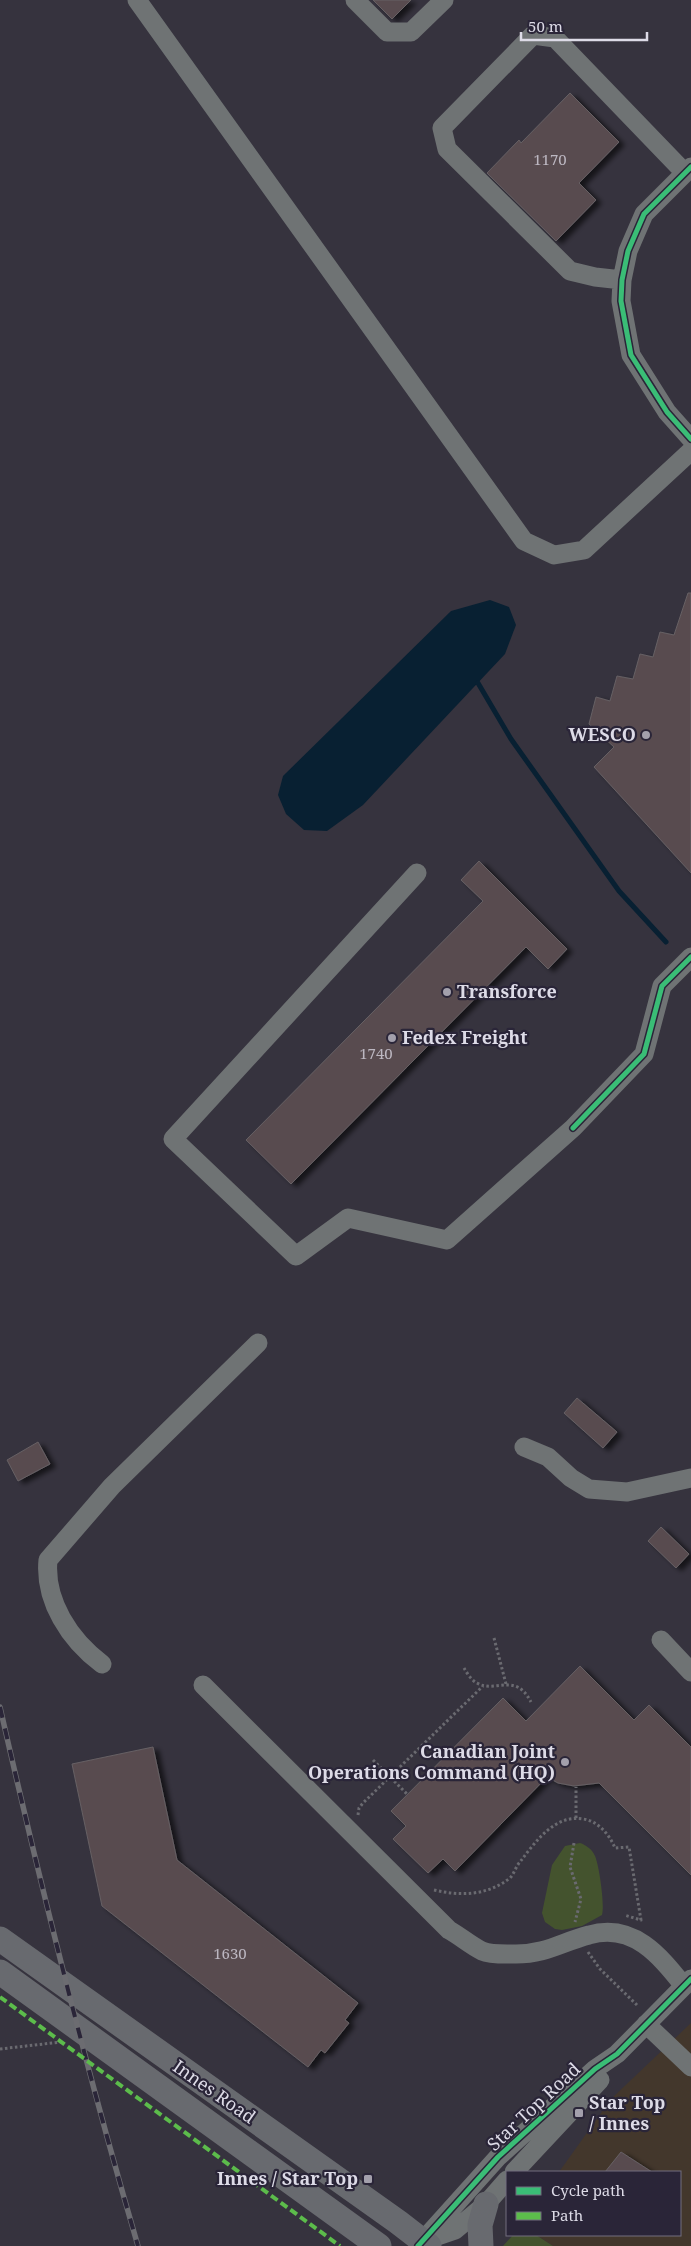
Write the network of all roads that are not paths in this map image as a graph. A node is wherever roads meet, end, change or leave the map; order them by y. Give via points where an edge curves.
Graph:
1 (137, 0) edge
2 (356, 0) edge
3 (444, 0) edge
4 (688, 170) edge
5 (622, 280) junction
6 (691, 439) edge
7 (691, 451) edge
8 (417, 873) dead end
9 (691, 957) edge
10 (258, 1343) dead end
11 (524, 1447) dead end
12 (691, 1478) edge
13 (661, 1640) dead end
14 (102, 1664) dead end
15 (691, 1672) edge
16 (203, 1685) dead end
17 (0, 1939) edge
18 (0, 1972) edge
19 (688, 1982) edge
20 (646, 2024) junction
21 (617, 2054) junction
22 (691, 2067) edge
23 (515, 2171) edge
24 (506, 2181) edge
25 (486, 2204) junction
26 (423, 2244) edge
27 (379, 2246) edge
28 (481, 2246) edge

1 - 7 street via 524,541 554,555 584,550
2 - 3 street via 386,32 411,32
4 - 5 street via 644,214 628,251
4 - 5 street via 555,38 533,35 442,128 447,149 570,270
5 - 6 street via 621,302 631,355 667,412
8 - 9 street via 173,1139 296,1256 348,1218 447,1240 573,1128 644,1054 662,986
10 - 14 street via 112,1486 48,1560 47,1574 58,1612 67,1628
11 - 12 street via 548,1457 589,1489 627,1492
13 - 15 street
16 - 19 street via 449,1930 483,1951 530,1954 557,1948 590,1934 617,1933 648,1945
17 - 26 main road, Innes Road
18 - 27 main road, Innes Road
19 - 20 street, Star Top Road
20 - 21 street, Star Top Road
20 - 22 street
21 - 23 street, Star Top Road via 604,2076
21 - 26 street, Star Top Road via 595,2069 498,2157 445,2214
24 - 25 street
25 - 26 street via 455,2230
25 - 28 main road via 480,2225

